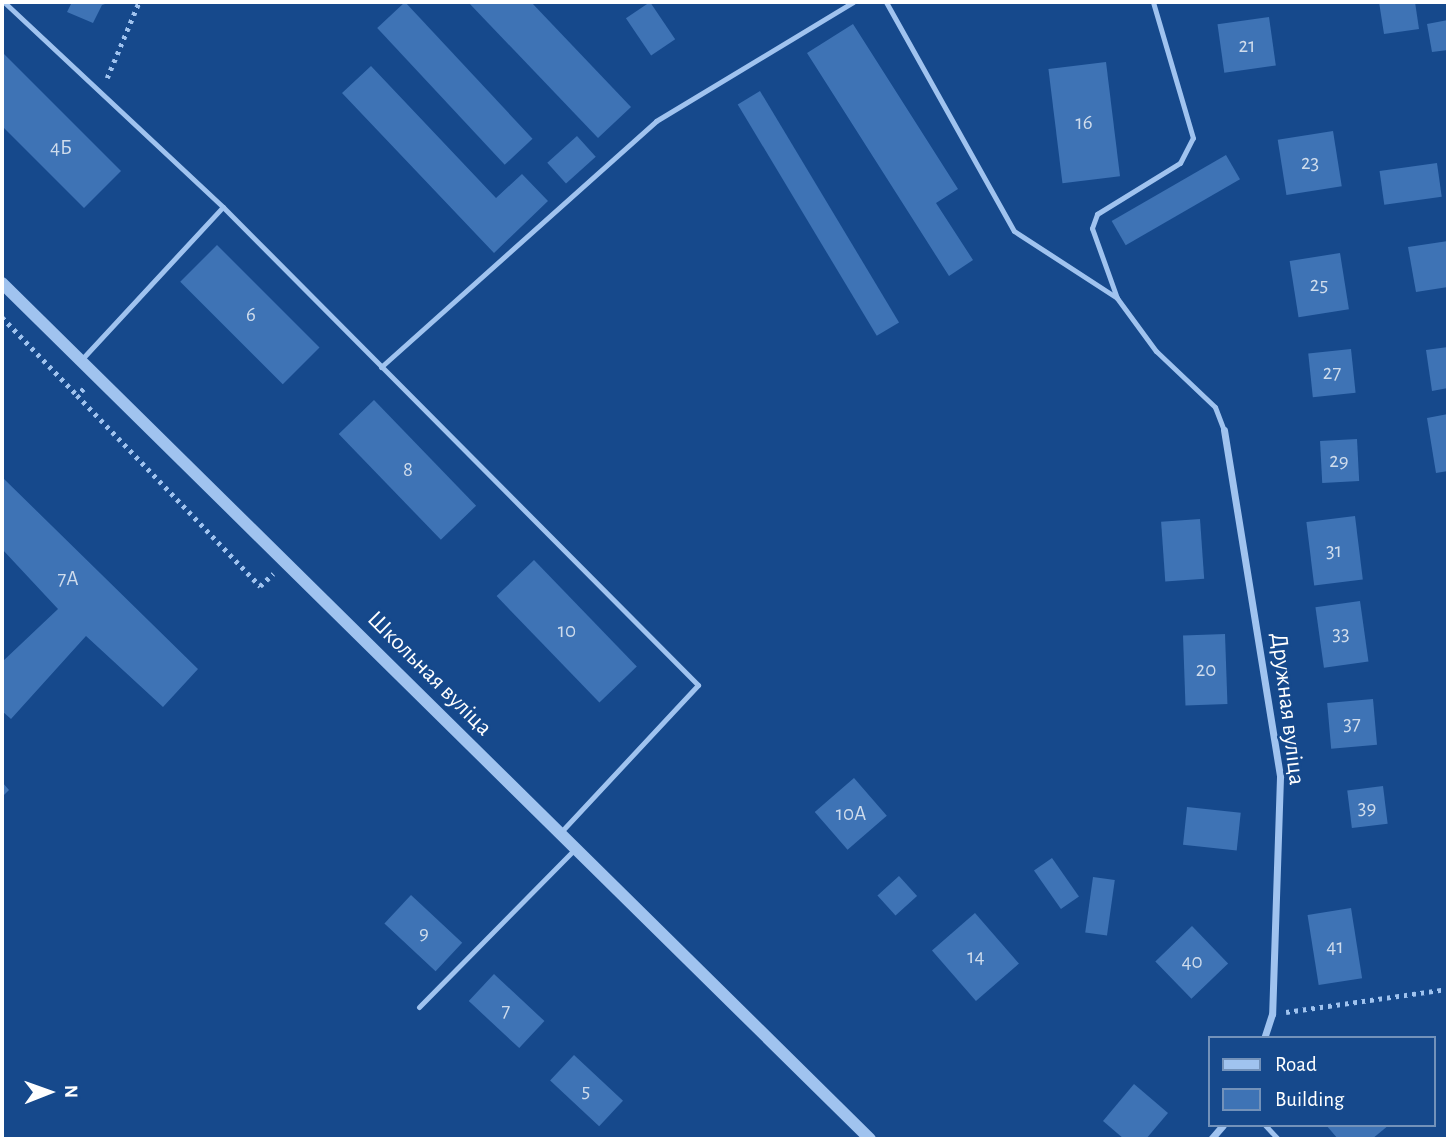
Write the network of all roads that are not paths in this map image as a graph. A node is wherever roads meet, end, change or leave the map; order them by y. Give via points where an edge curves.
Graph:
1 (4, 2) edge
2 (853, 2) edge
3 (886, 2) edge
4 (1153, 2) edge
5 (223, 207) junction
6 (2, 284) edge
7 (1117, 298) junction
8 (82, 360) junction
9 (382, 367) junction
10 (1224, 430) joint
11 (560, 833) junction
12 (576, 848) junction
13 (419, 1007) dead end
14 (1266, 1036) edge
15 (870, 1139) edge

1 - 5 lane
2 - 9 lane via 656,121
3 - 7 lane via 1014,231
4 - 7 lane via 1193,138 1180,163 1097,214 1092,228
5 - 8 lane
5 - 9 lane
6 - 8 street, Школьная вуліца
7 - 10 lane via 1156,351 1215,407
8 - 11 street, Школьная вуліца
9 - 11 lane via 698,685
10 - 14 street, Дружная вуліца via 1280,777 1272,1014
11 - 12 street, Школьная вуліца
12 - 13 lane
12 - 15 street, Школьная вуліца

